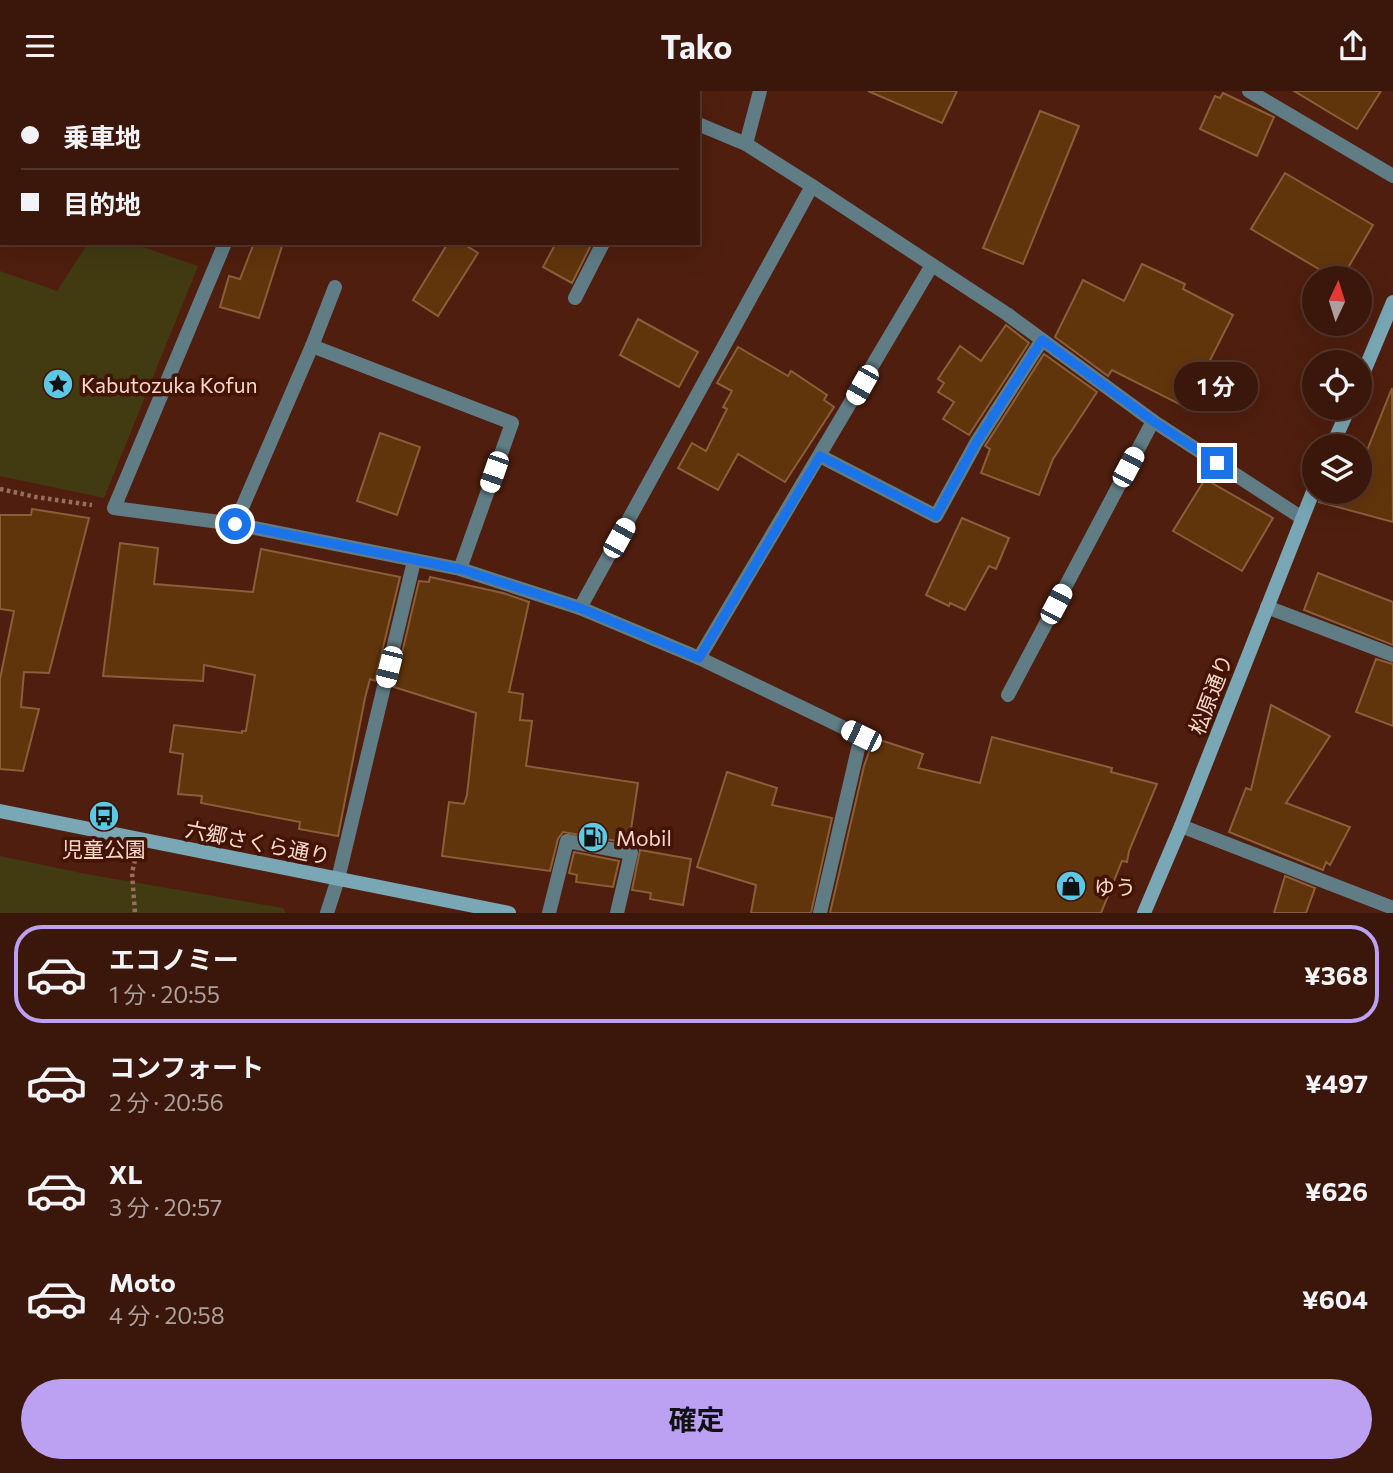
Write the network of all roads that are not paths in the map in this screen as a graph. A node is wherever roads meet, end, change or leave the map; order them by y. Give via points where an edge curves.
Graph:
1 (761, 91) edge
2 (1249, 91) edge
3 (700, 125) edge
4 (746, 144) junction
5 (1393, 176) edge
6 (811, 186) junction
7 (224, 245) edge
8 (602, 245) edge
9 (932, 265) junction
10 (334, 287) dead end
11 (575, 298) dead end
12 (1393, 302) edge
13 (1042, 340) junction
14 (312, 346) junction
15 (1372, 352) edge
16 (1153, 421) junction
17 (820, 456) junction
18 (1308, 504) edge
19 (1302, 518) junction
20 (235, 524) junction
21 (414, 561) junction
22 (460, 569) junction
23 (1267, 607) junction
24 (580, 608) junction
25 (1393, 655) edge
26 (699, 658) junction
27 (1008, 695) dead end
28 (0, 811) edge
29 (1181, 826) junction
30 (338, 879) junction
31 (1393, 908) edge
32 (327, 913) edge
33 (509, 913) edge
34 (549, 913) edge
35 (617, 913) edge
36 (820, 913) edge
37 (1144, 913) edge

1 - 4 street
2 - 5 street
3 - 4 street
4 - 6 street
6 - 9 street
6 - 24 street
7 - 20 street via 114,508
8 - 11 street
9 - 13 street
9 - 17 street
10 - 14 street
12 - 15 main road
13 - 16 street
13 - 17 street via 936,516
14 - 20 street
14 - 22 street via 512,423
16 - 19 street
16 - 27 street
17 - 26 street
18 - 19 main road, 松原通り
19 - 23 main road, 松原通り
20 - 21 street
21 - 22 street
21 - 30 street
22 - 24 street
23 - 25 street
23 - 29 main road, 松原通り
24 - 26 street
26 - 36 street via 861,736
28 - 30 main road, 六郷さくら通り
29 - 31 street
29 - 37 main road, 松原通り
30 - 32 street
30 - 33 main road, 六郷さくら通り
34 - 35 street via 566,841 631,853

